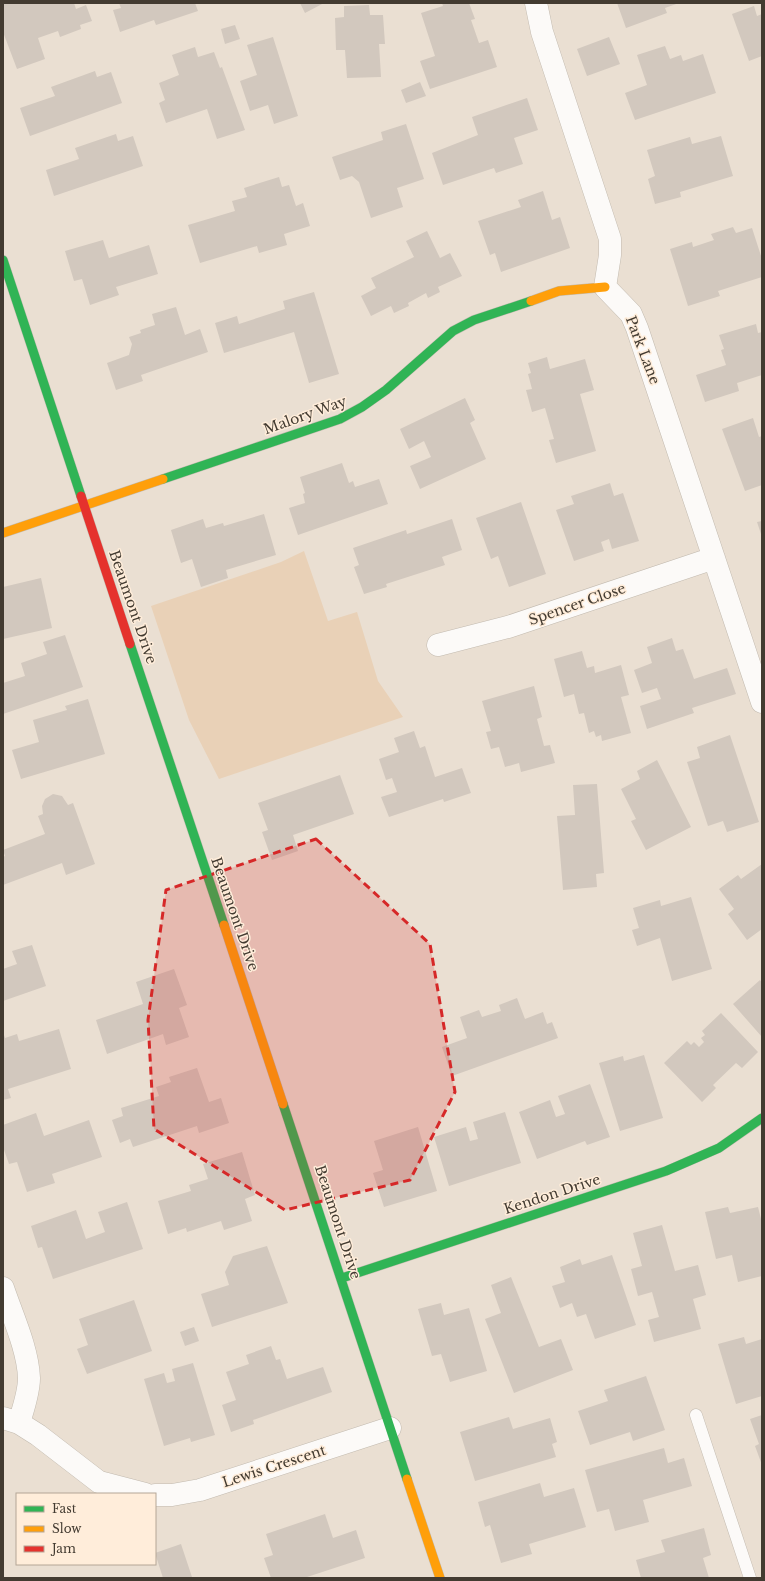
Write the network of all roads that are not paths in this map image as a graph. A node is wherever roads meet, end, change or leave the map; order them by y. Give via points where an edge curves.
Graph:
1 (536, 3) edge
2 (3, 260) edge
3 (605, 287) junction
4 (84, 505) junction
5 (3, 533) edge
6 (714, 558) junction
7 (438, 645) dead end
8 (762, 702) edge
9 (762, 1118) edge
10 (342, 1278) junction
11 (3, 1288) edge
12 (696, 1415) dead end
13 (11, 1421) edge
14 (390, 1428) junction
15 (141, 1493) edge
16 (156, 1495) edge
17 (440, 1578) edge
18 (750, 1578) edge

1 - 3 street via 542,32 610,239
2 - 4 street, Beaumont Drive
3 - 4 street, Malory Way via 559,291 474,320 453,331 386,390 340,419
3 - 6 street, Park Lane via 631,314 637,328
4 - 5 street
4 - 10 street, Beaumont Drive
6 - 7 street, Spencer Close via 508,627
6 - 8 street, Park Lane
9 - 10 street, Kendon Drive via 718,1148 666,1171
10 - 14 street, Beaumont Drive
11 - 13 street via 22,1345 29,1378 27,1395
12 - 18 lane
13 - 15 street via 38,1435 99,1482
14 - 16 street, Lewis Crescent via 200,1490
14 - 17 street, Beaumont Drive

